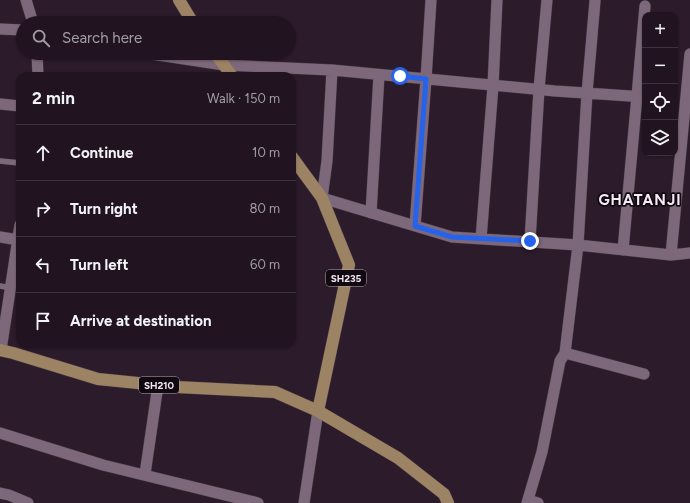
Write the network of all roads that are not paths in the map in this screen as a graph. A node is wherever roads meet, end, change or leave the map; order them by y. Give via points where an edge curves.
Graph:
1 (26, 0) edge
2 (179, 0) edge
3 (431, 0) edge
4 (497, 0) edge
5 (547, 0) edge
6 (595, 1) dead end
7 (645, 6) dead end
8 (32, 16) edge
9 (189, 16) edge
10 (0, 29) edge
11 (16, 30) edge
12 (690, 54) edge
13 (37, 60) edge
14 (191, 60) edge
15 (220, 60) edge
16 (224, 65) junction
17 (332, 70) junction
18 (38, 72) edge
19 (229, 72) edge
20 (379, 75) junction
21 (426, 79) junction
22 (493, 86) junction
23 (539, 89) junction
24 (588, 93) junction
25 (641, 96) edge
26 (683, 99) edge
27 (0, 104) edge
28 (16, 106) edge
29 (0, 160) edge
30 (16, 162) edge
31 (296, 162) edge
32 (322, 198) junction
33 (371, 213) junction
34 (415, 226) junction
35 (0, 237) edge
36 (481, 239) junction
37 (16, 240) edge
38 (530, 241) junction
39 (578, 245) junction
40 (16, 248) edge
41 (623, 250) junction
42 (690, 253) edge
43 (671, 255) junction
44 (6, 287) edge
45 (0, 350) edge
46 (565, 353) junction
47 (644, 374) dead end
48 (158, 385) junction
49 (318, 411) junction
50 (0, 433) edge
51 (145, 474) junction
52 (0, 493) edge
53 (531, 502) edge
54 (28, 503) edge
55 (258, 503) edge
56 (304, 503) edge
57 (448, 503) edge

1 - 8 street
2 - 9 main road
3 - 21 street
4 - 22 street
5 - 23 street
6 - 24 street
7 - 25 street
10 - 11 street
12 - 26 street
13 - 18 street
14 - 16 street
15 - 16 main road
16 - 17 street
16 - 19 main road
17 - 20 street
17 - 32 street via 327,161
20 - 21 street
20 - 33 street
21 - 22 street
21 - 34 street
22 - 23 street
22 - 36 street
23 - 24 street
23 - 38 street
24 - 25 street
24 - 39 street
25 - 41 street
26 - 43 street
27 - 28 street
29 - 30 lane
31 - 32 main road, SH235
32 - 33 street
32 - 49 main road, SH235 via 349,265
33 - 34 street
34 - 36 street via 452,237
35 - 37 street
36 - 38 street
38 - 39 street
39 - 41 street
39 - 46 street
40 - 44 street
41 - 43 street
42 - 43 street
44 - 45 street
45 - 48 main road, SH210 via 98,379
46 - 47 street
46 - 53 street via 560,361
48 - 49 main road, SH210 via 275,392
48 - 51 street
49 - 56 street
49 - 57 main road, SH210 via 398,458 444,494
50 - 51 street via 103,465
51 - 55 street
52 - 54 street

